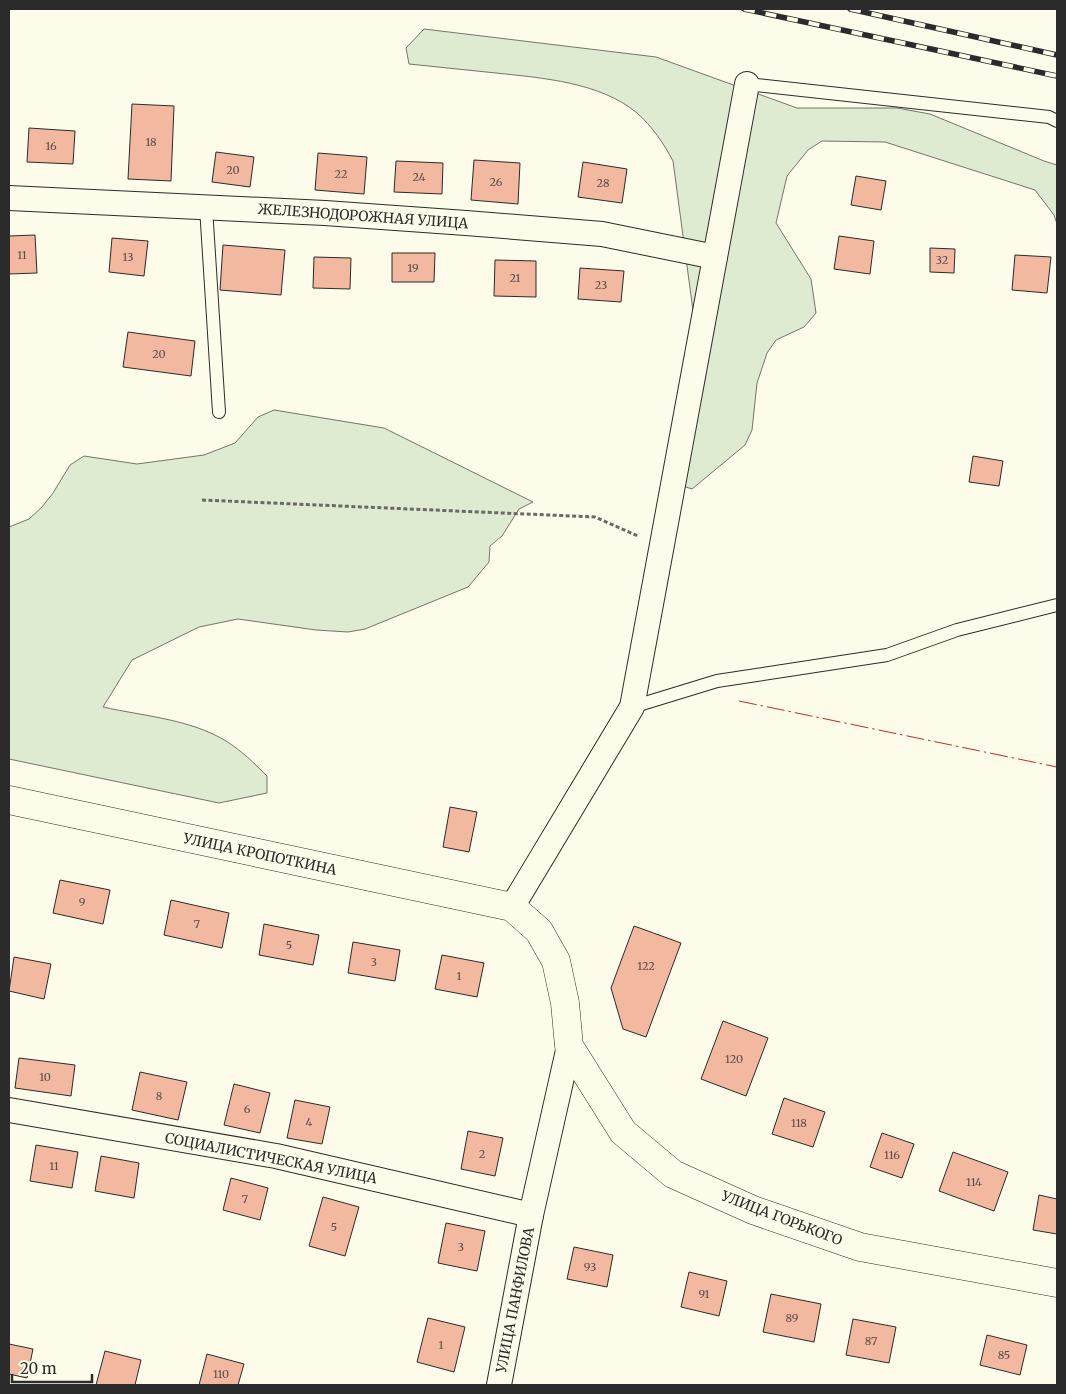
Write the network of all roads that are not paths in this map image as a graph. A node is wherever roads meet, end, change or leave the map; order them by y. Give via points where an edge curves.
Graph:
1 (747, 84) joint
2 (1057, 121) edge
3 (9, 198) edge
4 (206, 206) junction
5 (715, 257) junction
6 (219, 412) dead end
7 (1057, 604) edge
8 (632, 707) junction
9 (9, 800) edge
10 (512, 907) junction
11 (569, 1046) junction
12 (9, 1110) edge
13 (531, 1214) junction
14 (1057, 1283) edge
15 (499, 1385) edge

1 - 2 lane via 1049,117
1 - 5 street
3 - 4 street, ЖЕЛЕЗНОДОРОЖНАЯ УЛИЦА
4 - 5 street, ЖЕЛЕЗНОДОРОЖНАЯ УЛИЦА via 602,234
4 - 6 lane
5 - 8 street
7 - 8 lane via 957,630 887,656 717,681
8 - 10 street
9 - 10 main road, УЛИЦА КРОПОТКИНА
10 - 11 main road via 539,931 556,961
11 - 13 street, УЛИЦА ПАНФИЛОВА
11 - 14 main road, УЛИЦА ГОРЬКОГО via 623,1132 673,1174 753,1210 860,1247
12 - 13 street, СОЦИАЛИСТИЧЕСКАЯ УЛИЦА via 276,1156
13 - 15 street, УЛИЦА ПАНФИЛОВА

